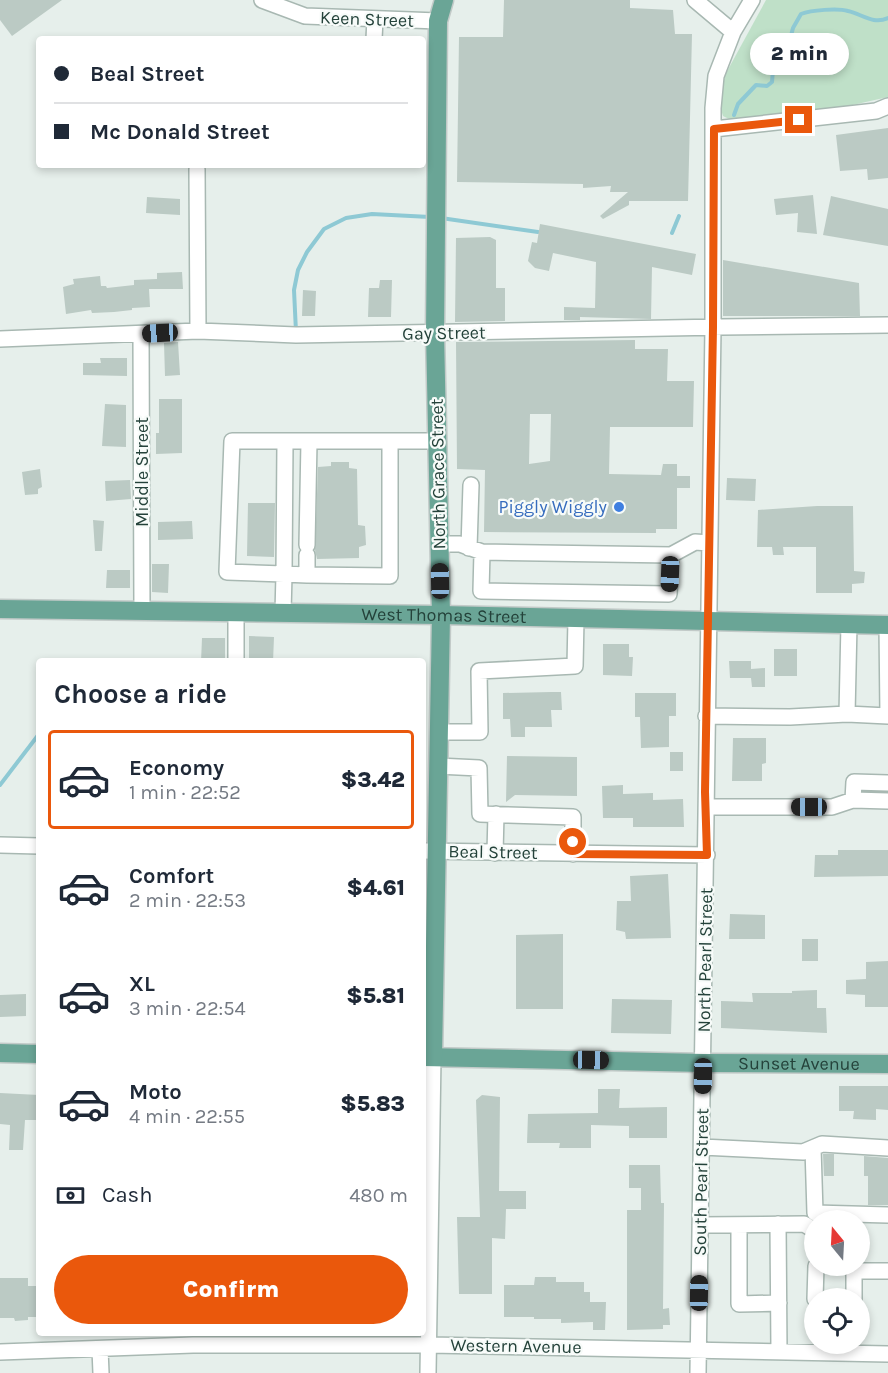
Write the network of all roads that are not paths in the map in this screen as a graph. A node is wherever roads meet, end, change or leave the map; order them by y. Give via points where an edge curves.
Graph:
1 (262, 0) edge
2 (444, 0) edge
3 (694, 0) edge
4 (752, 0) edge
5 (375, 19) junction
6 (438, 21) junction
7 (733, 32) junction
8 (374, 36) edge
9 (888, 106) edge
10 (714, 129) junction
11 (196, 170) dead end
12 (888, 325) edge
13 (713, 327) junction
14 (198, 331) junction
15 (435, 333) junction
16 (141, 334) junction
17 (0, 339) edge
18 (438, 441) junction
19 (285, 442) junction
20 (309, 442) junction
21 (390, 442) junction
22 (471, 485) dead end
23 (709, 543) junction
24 (439, 544) junction
25 (476, 550) junction
26 (671, 555) junction
27 (284, 574) junction
28 (307, 575) junction
29 (558, 592) junction
30 (669, 594) junction
31 (0, 609) edge
32 (142, 611) junction
33 (236, 612) junction
34 (283, 613) junction
35 (441, 615) junction
36 (567, 618) junction
37 (669, 621) junction
38 (708, 622) junction
39 (849, 624) junction
40 (887, 625) edge
41 (887, 652) edge
42 (236, 658) edge
43 (847, 714) junction
44 (706, 716) junction
45 (439, 732) junction
46 (438, 766) junction
47 (888, 783) edge
48 (854, 800) junction
49 (888, 801) edge
50 (706, 807) junction
51 (496, 814) junction
52 (0, 845) edge
53 (36, 846) edge
54 (430, 852) edge
55 (495, 853) junction
56 (573, 854) junction
57 (707, 855) junction
58 (0, 1053) edge
59 (36, 1054) edge
60 (428, 1057) edge
61 (703, 1063) junction
62 (888, 1064) edge
63 (702, 1147) junction
64 (813, 1148) junction
65 (888, 1148) edge
66 (888, 1215) edge
67 (778, 1224) junction
68 (804, 1224) edge
69 (700, 1225) junction
70 (739, 1225) junction
71 (870, 1269) edge
72 (888, 1271) edge
73 (778, 1303) junction
74 (429, 1345) junction
75 (100, 1349) junction
76 (804, 1349) edge
77 (698, 1350) junction
78 (870, 1350) edge
79 (779, 1351) junction
80 (0, 1352) edge
81 (888, 1353) edge
82 (101, 1373) edge
83 (428, 1373) edge
84 (698, 1373) edge

1 - 5 street, Keen Street via 305,16
2 - 6 main road, North Grace Street
3 - 7 street
4 - 7 street, North Pearl Street
5 - 6 street, Keen Street
5 - 8 street
6 - 15 main road, North Grace Street
7 - 10 street, North Pearl Street via 716,76
9 - 10 street via 876,111
10 - 13 street, North Pearl Street
11 - 14 street
12 - 13 street, Gay Street
13 - 15 street, Gay Street
13 - 23 street, North Pearl Street
14 - 15 street, Gay Street via 296,335
14 - 16 street, Gay Street
15 - 18 main road, North Grace Street
16 - 17 street, Gay Street
16 - 32 street, Middle Street
18 - 21 street
18 - 24 main road, North Grace Street
19 - 20 street
19 - 27 street
19 - 27 street via 232,441 228,572
20 - 21 street
20 - 28 street
21 - 28 street via 390,576
22 - 25 street
23 - 26 street via 695,542
23 - 38 street, North Pearl Street
24 - 25 street via 460,544
24 - 35 main road, North Grace Street
25 - 26 street
25 - 29 street via 481,591
26 - 30 street
27 - 28 street
27 - 34 street
29 - 30 street
29 - 36 street
30 - 37 street
31 - 32 main road, West Thomas Street
32 - 33 main road, West Thomas Street
33 - 34 main road, West Thomas Street
33 - 42 street
34 - 35 main road, West Thomas Street
35 - 36 main road, West Thomas Street
35 - 45 main road, North Grace Street
36 - 37 main road, West Thomas Street
36 - 45 street via 575,666 478,671 480,732
37 - 38 main road, West Thomas Street
38 - 39 main road, West Thomas Street
38 - 44 street, North Pearl Street
39 - 40 main road, West Thomas Street
39 - 43 street
40 - 41 street
41 - 43 street via 888,716
43 - 44 street
44 - 50 street, North Pearl Street
45 - 46 main road, North Grace Street
46 - 51 street via 479,768 480,814
46 - 54 main road, North Grace Street
47 - 48 street via 854,782
48 - 49 street
48 - 50 street via 832,807
50 - 57 street, North Pearl Street
51 - 55 street
51 - 56 street via 573,817
52 - 53 street
54 - 55 street, Beal Street
54 - 60 main road, North Grace Street
55 - 56 street, Beal Street
56 - 57 street, Beal Street
57 - 61 street, North Pearl Street
58 - 59 main road
60 - 61 main road, Sunset Avenue
60 - 74 street
61 - 62 main road, Sunset Avenue
61 - 63 street, South Pearl Street
63 - 64 street via 803,1152
63 - 69 street, South Pearl Street
64 - 65 street via 822,1144
64 - 66 street via 815,1213
67 - 68 street
67 - 70 street
67 - 73 street
69 - 70 street
69 - 77 street, South Pearl Street
70 - 73 street via 739,1304
71 - 72 street
73 - 79 street
74 - 75 street, Western Avenue
74 - 77 street, Western Avenue
74 - 83 street
75 - 80 street, Western Avenue
75 - 82 street
76 - 79 street, Western Avenue
77 - 79 street, Western Avenue
77 - 84 street, South Pearl Street
78 - 81 street, Western Avenue

